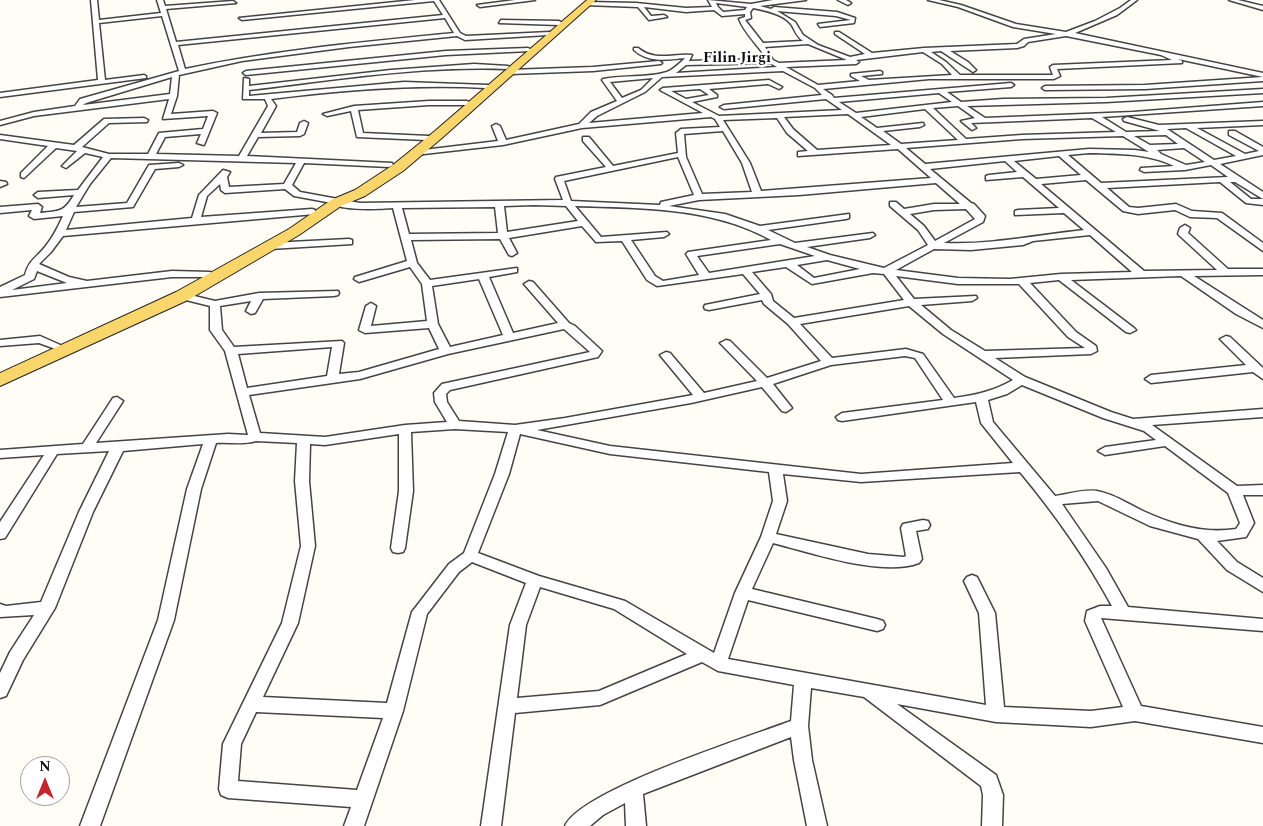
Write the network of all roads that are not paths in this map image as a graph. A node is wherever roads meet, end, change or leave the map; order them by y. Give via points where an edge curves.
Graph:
1 (94, 0) edge
2 (160, 0) edge
3 (434, 0) edge
4 (532, 0) edge
5 (648, 0) edge
6 (712, 0) edge
7 (804, 0) edge
8 (841, 0) edge
9 (932, 0) edge
10 (1134, 0) edge
11 (1232, 0) edge
12 (233, 1) edge
13 (667, 1) edge
14 (775, 1) edge
15 (732, 2) edge
16 (848, 3) dead end
17 (480, 5) dead end
18 (584, 5) edge
19 (640, 6) junction
20 (763, 7) junction
21 (716, 8) junction
22 (1263, 8) edge
23 (672, 10) junction
24 (163, 11) junction
25 (747, 12) junction
26 (448, 16) junction
27 (664, 17) dead end
28 (680, 17) dead end
29 (853, 19) dead end
30 (96, 22) junction
31 (501, 22) dead end
32 (860, 23) dead end
33 (820, 25) dead end
34 (245, 28) junction
35 (553, 28) junction
36 (837, 33) dead end
37 (458, 34) junction
38 (1070, 35) junction
39 (809, 42) junction
40 (174, 44) junction
41 (793, 44) junction
42 (760, 45) junction
43 (942, 49) junction
44 (528, 50) junction
45 (636, 50) dead end
46 (799, 50) dead end
47 (924, 50) junction
48 (1162, 53) junction
49 (871, 55) junction
50 (805, 57) dead end
51 (242, 59) junction
52 (849, 60) junction
53 (685, 62) junction
54 (812, 63) junction
55 (777, 65) junction
56 (868, 65) dead end
57 (508, 70) junction
58 (973, 70) dead end
59 (179, 73) junction
60 (246, 73) junction
61 (880, 73) junction
62 (664, 75) junction
63 (830, 75) dead end
64 (1263, 75) edge
65 (958, 76) junction
66 (1025, 76) junction
67 (1263, 79) edge
68 (895, 81) junction
69 (102, 82) junction
70 (868, 83) junction
71 (842, 85) junction
72 (486, 86) junction
73 (700, 86) junction
74 (1041, 86) junction
75 (779, 87) dead end
76 (818, 87) junction
77 (246, 88) junction
78 (663, 90) junction
79 (939, 90) junction
80 (643, 91) junction
81 (1263, 91) edge
82 (0, 95) edge
83 (172, 96) junction
84 (267, 97) junction
85 (831, 98) junction
86 (687, 101) junction
87 (1067, 101) junction
88 (621, 102) junction
89 (467, 103) junction
90 (961, 104) junction
91 (1263, 104) edge
92 (926, 106) junction
93 (1237, 106) junction
94 (724, 107) dead end
95 (354, 108) junction
96 (1208, 108) junction
97 (81, 111) junction
98 (852, 113) junction
99 (327, 114) dead end
100 (778, 114) junction
101 (1092, 115) junction
102 (1107, 115) junction
103 (176, 116) junction
104 (714, 116) junction
105 (144, 120) dead end
106 (983, 120) junction
107 (1263, 121) edge
108 (0, 123) edge
109 (304, 123) dead end
110 (1236, 123) junction
111 (920, 124) dead end
112 (496, 126) dead end
113 (582, 126) junction
114 (1188, 126) junction
115 (1159, 127) junction
116 (972, 128) dead end
117 (726, 129) junction
118 (875, 130) junction
119 (207, 131) junction
120 (178, 133) junction
121 (1166, 133) junction
122 (1232, 133) dead end
123 (1125, 134) junction
124 (255, 135) junction
125 (0, 137) edge
126 (426, 138) junction
127 (586, 140) dead end
128 (964, 140) junction
129 (201, 143) dead end
130 (503, 143) junction
131 (1184, 144) junction
132 (54, 145) junction
133 (900, 147) junction
134 (1147, 147) junction
135 (80, 149) junction
136 (1263, 151) edge
137 (1135, 152) junction
138 (415, 153) junction
139 (815, 153) junction
140 (683, 154) junction
141 (802, 154) dead end
142 (1061, 154) junction
143 (109, 156) junction
144 (1243, 156) junction
145 (151, 157) junction
146 (242, 158) junction
147 (1166, 158) junction
148 (1007, 159) junction
149 (231, 161) junction
150 (300, 162) junction
151 (1214, 163) junction
152 (389, 165) junction
153 (66, 166) dead end
154 (922, 167) junction
155 (611, 168) junction
156 (1185, 168) junction
157 (1144, 170) dead end
158 (1024, 174) junction
159 (24, 175) dead end
160 (223, 177) junction
161 (1089, 177) junction
162 (989, 178) dead end
163 (1221, 179) junction
164 (1238, 179) junction
165 (937, 180) junction
166 (1034, 182) junction
167 (287, 186) junction
168 (1100, 186) junction
169 (1259, 190) edge
170 (80, 192) junction
171 (757, 193) junction
172 (38, 194) dead end
173 (1263, 196) edge
174 (699, 197) junction
175 (337, 202) junction
176 (568, 202) junction
177 (1263, 202) edge
178 (499, 204) junction
179 (893, 204) dead end
180 (397, 206) junction
181 (649, 206) junction
182 (971, 206) junction
183 (0, 210) edge
184 (70, 210) junction
185 (1067, 210) junction
186 (312, 212) junction
187 (902, 212) junction
188 (1018, 213) dead end
189 (846, 216) dead end
190 (196, 220) junction
191 (585, 224) junction
192 (1185, 228) dead end
193 (759, 230) junction
194 (1091, 232) junction
195 (60, 233) junction
196 (664, 234) dead end
197 (870, 235) dead end
198 (503, 236) junction
199 (406, 237) junction
200 (625, 238) junction
201 (781, 241) junction
202 (349, 242) dead end
203 (797, 245) junction
204 (270, 246) junction
205 (934, 246) junction
206 (1263, 248) edge
207 (512, 253) dead end
208 (827, 257) junction
209 (412, 263) junction
210 (33, 264) junction
211 (789, 264) junction
212 (512, 270) dead end
213 (874, 270) junction
214 (746, 271) junction
215 (887, 271) junction
216 (1183, 272) junction
217 (1224, 272) junction
218 (1263, 272) edge
219 (1141, 274) junction
220 (210, 275) junction
221 (483, 275) junction
222 (706, 277) junction
223 (1061, 277) junction
224 (359, 279) dead end
225 (1022, 281) junction
226 (87, 284) junction
227 (427, 284) junction
228 (529, 284) dead end
229 (0, 293) edge
230 (334, 293) dead end
231 (182, 296) junction
232 (259, 296) junction
233 (767, 296) junction
234 (972, 298) dead end
235 (911, 302) junction
236 (215, 304) junction
237 (371, 306) dead end
238 (709, 308) dead end
239 (251, 311) dead end
240 (792, 322) junction
241 (433, 324) junction
242 (565, 325) junction
243 (1263, 325) edge
244 (1130, 330) dead end
245 (509, 336) junction
246 (1226, 339) dead end
247 (0, 343) edge
248 (726, 343) dead end
249 (61, 348) junction
250 (231, 351) junction
251 (446, 351) junction
252 (666, 355) dead end
253 (980, 355) junction
254 (830, 362) junction
255 (1258, 372) edge
256 (0, 378) edge
257 (1151, 378) dead end
258 (332, 380) junction
259 (1021, 380) junction
260 (765, 383) junction
261 (242, 392) junction
262 (700, 396) junction
263 (980, 398) junction
264 (117, 401) dead end
265 (950, 401) junction
266 (786, 408) dead end
267 (1263, 413) edge
268 (842, 417) dead end
269 (1132, 422) junction
270 (455, 425) junction
271 (405, 428) junction
272 (515, 429) junction
273 (256, 437) junction
274 (211, 440) junction
275 (304, 440) junction
276 (1168, 442) junction
277 (87, 447) junction
278 (118, 447) junction
279 (53, 451) junction
280 (1105, 451) dead end
281 (0, 454) edge
282 (1025, 467) junction
283 (775, 468) junction
284 (1263, 490) edge
285 (1234, 491) junction
286 (1052, 501) junction
287 (923, 525) dead end
288 (0, 534) edge
289 (1203, 535) junction
290 (768, 538) junction
291 (398, 548) dead end
292 (470, 556) junction
293 (534, 580) junction
294 (972, 581) dead end
295 (1263, 586) edge
296 (743, 593) junction
297 (47, 608) junction
298 (0, 610) edge
299 (1123, 614) junction
300 (1263, 624) edge
301 (877, 625) dead end
302 (702, 655) junction
303 (718, 664) junction
304 (804, 681) junction
305 (0, 691) edge
306 (869, 692) junction
307 (251, 704) junction
308 (506, 706) junction
309 (394, 711) junction
310 (996, 714) junction
311 (1134, 714) junction
312 (799, 726) junction
313 (1263, 735) edge
314 (633, 789) junction
315 (364, 799) junction
316 (90, 826) edge
317 (354, 826) edge
318 (491, 826) edge
319 (575, 826) edge
320 (636, 826) edge
321 (817, 826) edge
322 (992, 826) edge

1 - 30 street
2 - 24 street
3 - 26 street
3 - 34 street
4 - 17 street
5 - 13 street
6 - 15 street
6 - 21 street
7 - 14 street
8 - 16 street
9 - 38 street via 959,6 1006,24
10 - 38 street via 1123,10
11 - 22 street
12 - 24 street
12 - 34 street
14 - 20 street
15 - 20 street
15 - 25 street
18 - 19 street
18 - 35 main road
18 - 57 main road
19 - 23 street
19 - 27 street via 649,18
20 - 25 street via 751,6
20 - 29 street via 837,14
20 - 39 street via 793,23 793,28
21 - 23 street
21 - 25 street via 722,14
23 - 28 street
24 - 30 street
24 - 40 street
25 - 42 street via 748,18 742,19
26 - 34 street
26 - 37 street
30 - 69 street
31 - 35 street
32 - 33 street
34 - 40 street
35 - 37 street via 465,38
35 - 44 main road
36 - 49 street
37 - 51 street
38 - 43 street via 1026,40 1022,45 1013,47
38 - 48 street
39 - 41 street
39 - 52 street
40 - 59 street
41 - 42 street
41 - 46 street
42 - 55 street
43 - 47 street
43 - 58 street
44 - 57 main road
44 - 60 street via 446,53
45 - 53 street via 650,57 690,56
47 - 49 street
47 - 65 street
48 - 64 street
48 - 66 street via 1180,62 1053,68 1056,76
49 - 52 street
50 - 54 street
51 - 59 street
51 - 60 street
52 - 54 street via 856,62
53 - 55 street
53 - 57 street
53 - 62 street
54 - 55 street
55 - 62 street
55 - 76 street
56 - 61 street
57 - 72 main road
57 - 77 street via 474,66
57 - 138 main road
59 - 69 street
59 - 83 street
59 - 97 street via 83,102
60 - 77 street
61 - 68 street
61 - 70 street via 853,75
62 - 80 street
62 - 88 street via 605,80
63 - 71 street
65 - 66 street
65 - 68 street
66 - 74 street
67 - 74 street via 1152,87
68 - 70 street
69 - 82 street
70 - 71 street
71 - 76 street
72 - 84 street via 353,88
72 - 89 main road
73 - 75 street via 769,82
73 - 78 street
73 - 86 street via 715,96
74 - 79 street
74 - 87 street
76 - 85 street
77 - 84 street via 245,98
78 - 80 street
78 - 86 street
79 - 85 street
79 - 90 street
80 - 88 street
81 - 87 street
83 - 97 street via 88,107
83 - 103 street via 166,116
84 - 124 street via 272,106
85 - 94 street
85 - 98 street
86 - 104 street
87 - 90 street
87 - 101 street
88 - 113 street via 594,114
89 - 95 street
89 - 126 main road
90 - 92 street
90 - 106 street
91 - 93 street
92 - 98 street
92 - 128 street
93 - 96 street
93 - 107 street
95 - 99 street
95 - 126 street via 360,135
96 - 102 street
96 - 110 street
97 - 108 street via 34,114
98 - 100 street
98 - 118 street
100 - 104 street
100 - 139 street via 790,131
101 - 102 street
101 - 106 street
101 - 123 street
102 - 115 street
103 - 119 street via 213,113
103 - 120 street
104 - 113 street
104 - 117 street
105 - 135 street via 107,121
106 - 116 street via 965,121
107 - 110 street
109 - 124 street via 300,134
110 - 114 street
111 - 118 street
112 - 130 street
113 - 130 street
114 - 115 street
114 - 144 street
115 - 121 street
117 - 140 street via 681,131
117 - 171 street via 746,163
118 - 133 street
119 - 120 street
119 - 129 street
120 - 145 street via 162,135
121 - 123 street
121 - 131 street
122 - 136 street
123 - 128 street
123 - 134 street
124 - 146 street
125 - 132 street
126 - 152 main road
127 - 155 street
128 - 133 street
130 - 138 street
131 - 134 street
131 - 151 street
132 - 135 street
132 - 159 street
133 - 139 street
133 - 154 street
134 - 137 street via 1147,151
134 - 147 street
135 - 143 street
135 - 153 street
136 - 144 street
137 - 142 street
137 - 147 street
138 - 175 main road via 360,193
139 - 141 street
140 - 155 street
140 - 174 street
142 - 148 street
142 - 161 street
143 - 145 street
143 - 170 street via 91,174
144 - 151 street
145 - 149 street
146 - 149 street
146 - 150 street
147 - 156 street
148 - 154 street
148 - 158 street
149 - 160 street
149 - 184 street via 152,167 130,205
150 - 152 street
150 - 167 street
151 - 156 street
151 - 164 street
152 - 175 main road
154 - 165 street
155 - 176 street via 559,179
156 - 157 street
158 - 162 street
158 - 166 street
160 - 167 street via 225,190
160 - 190 street via 203,195
161 - 166 street
161 - 168 street
163 - 164 street
163 - 168 street
163 - 177 street via 1249,201
164 - 169 street
165 - 171 street
165 - 182 street
166 - 185 street
167 - 175 street via 297,194
168 - 206 street via 1126,209 1176,208 1190,214 1217,214
169 - 173 street
170 - 172 street
170 - 184 street
171 - 174 street
174 - 181 street
175 - 180 street
175 - 186 main road
175 - 204 main road
176 - 178 street
176 - 181 street
176 - 191 street
178 - 180 street
178 - 198 street
179 - 187 street
180 - 199 street
181 - 193 street via 725,217
182 - 187 street
182 - 205 street via 980,220
183 - 184 street via 38,207 34,216
184 - 195 street
185 - 188 street
185 - 194 street
186 - 190 street
186 - 220 main road via 290,230
187 - 205 street via 921,228
189 - 193 street
190 - 195 street
191 - 198 street
191 - 200 street via 599,240
192 - 217 street via 1183,234
193 - 201 street
194 - 205 street via 1031,238 1023,242
194 - 219 street
195 - 210 street
196 - 200 street
197 - 203 street
198 - 199 street
198 - 207 street
199 - 209 street
200 - 222 street via 656,282
201 - 203 street
201 - 222 street via 691,254
202 - 204 street
203 - 208 street
204 - 231 main road
205 - 215 street
208 - 211 street
208 - 213 street
209 - 224 street
209 - 227 street
210 - 226 street via 73,283
210 - 229 street via 30,277
211 - 213 street via 812,281
211 - 214 street
212 - 221 street
213 - 215 street
214 - 222 street
214 - 233 street
215 - 225 street via 958,281
215 - 235 street
216 - 217 street
216 - 219 street
216 - 243 street
217 - 218 street
219 - 223 street
220 - 226 street via 172,274
220 - 249 main road
221 - 227 street
221 - 245 street
223 - 225 street
223 - 244 street
225 - 253 street via 1071,334 1092,348 1091,351
226 - 229 street
227 - 241 street
228 - 242 street
230 - 232 street
231 - 236 street
231 - 256 main road
232 - 236 street
232 - 239 street
233 - 238 street
233 - 240 street via 768,302
234 - 235 street
235 - 240 street
235 - 253 street
236 - 250 street via 216,330
237 - 241 street via 366,330
240 - 254 street
241 - 251 street
242 - 245 street
242 - 270 street via 596,353 446,387 440,393 441,402
245 - 251 street
246 - 255 street
247 - 249 street via 40,339
248 - 260 street
249 - 256 main road
250 - 258 street via 338,343
250 - 261 street
251 - 258 street
252 - 262 street
253 - 259 street
254 - 260 street
254 - 265 street via 913,353 919,356
255 - 257 street
258 - 261 street
259 - 263 street via 1003,391
259 - 269 street
260 - 262 street
260 - 266 street
261 - 273 street
262 - 272 street
263 - 265 street
263 - 282 street via 987,423
264 - 277 street
265 - 268 street
267 - 269 street
269 - 276 street via 1149,428
270 - 271 street
270 - 272 street
271 - 275 street via 324,441
271 - 291 street via 406,491
272 - 283 street via 610,450
272 - 292 street via 502,474
273 - 274 street
273 - 275 street
274 - 278 street
274 - 316 street via 194,489 166,620
275 - 307 street via 302,481 308,546 290,622
276 - 280 street
276 - 285 street
277 - 278 street
277 - 279 street
278 - 297 street via 86,512
279 - 281 street
279 - 288 street
282 - 283 street via 861,478
282 - 286 street
283 - 290 street via 780,501
284 - 285 street
285 - 289 street via 1247,523 1245,528 1241,533 1232,535
286 - 289 street via 1099,496 1146,519
286 - 299 street via 1101,572
287 - 290 street via 908,528 914,559 907,563 881,563
289 - 295 street via 1232,566
290 - 296 street
292 - 293 street
292 - 309 street via 454,568 420,612
293 - 302 street via 619,605
293 - 308 street via 518,625
294 - 310 street via 986,613
296 - 301 street
296 - 303 street
297 - 298 street
297 - 305 street via 16,657
299 - 300 street
299 - 311 street via 1100,612 1092,615
302 - 303 street
302 - 308 street via 600,698
303 - 304 street
304 - 306 street
304 - 312 street
306 - 310 street
306 - 322 street via 989,781 993,795
307 - 309 street
307 - 315 street via 232,744 228,789
308 - 318 street
309 - 315 street
310 - 311 street via 1091,718
311 - 313 street
312 - 314 street
312 - 321 street
314 - 319 street via 596,809
314 - 320 street
315 - 317 street

